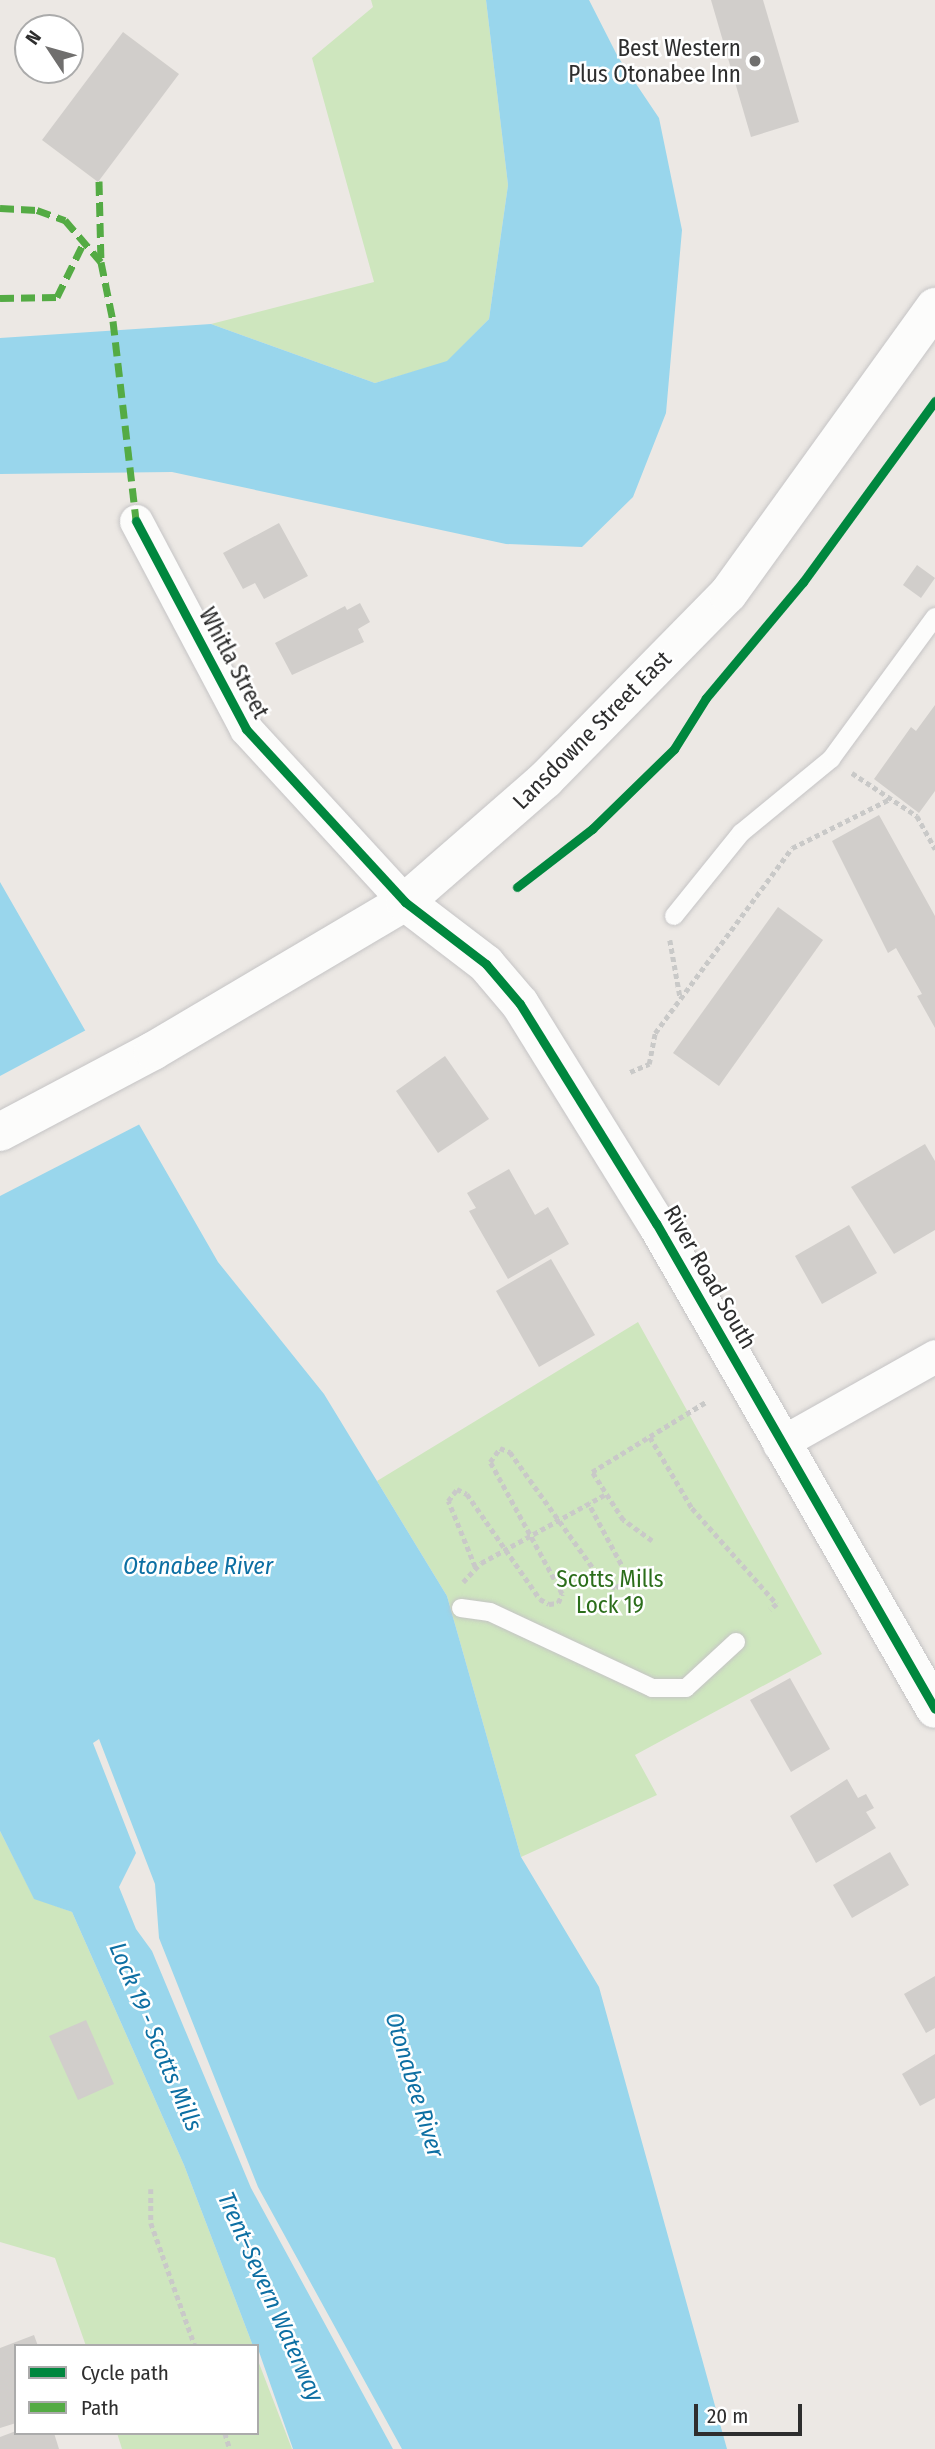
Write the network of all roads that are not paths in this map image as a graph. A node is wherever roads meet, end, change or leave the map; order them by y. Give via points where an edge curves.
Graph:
1 (935, 307) edge
2 (136, 521) dead end
3 (935, 617) edge
4 (405, 902) junction
5 (674, 916) road end
6 (0, 1132) edge
7 (935, 1356) edge
8 (779, 1444) junction
9 (461, 1608) dead end
10 (736, 1642) dead end
11 (935, 1709) edge

1 - 4 main road, Lansdowne Street East via 728,594 545,780
2 - 4 street, Whitla Street via 246,729
3 - 5 lane via 831,759 741,833
4 - 6 main road, Lansdowne Street East via 153,1051
4 - 8 main road, River Road South via 486,964 520,1004 656,1223 769,1417
7 - 8 street
8 - 11 main road, River Road South
9 - 10 lane via 490,1612 652,1688 686,1688

